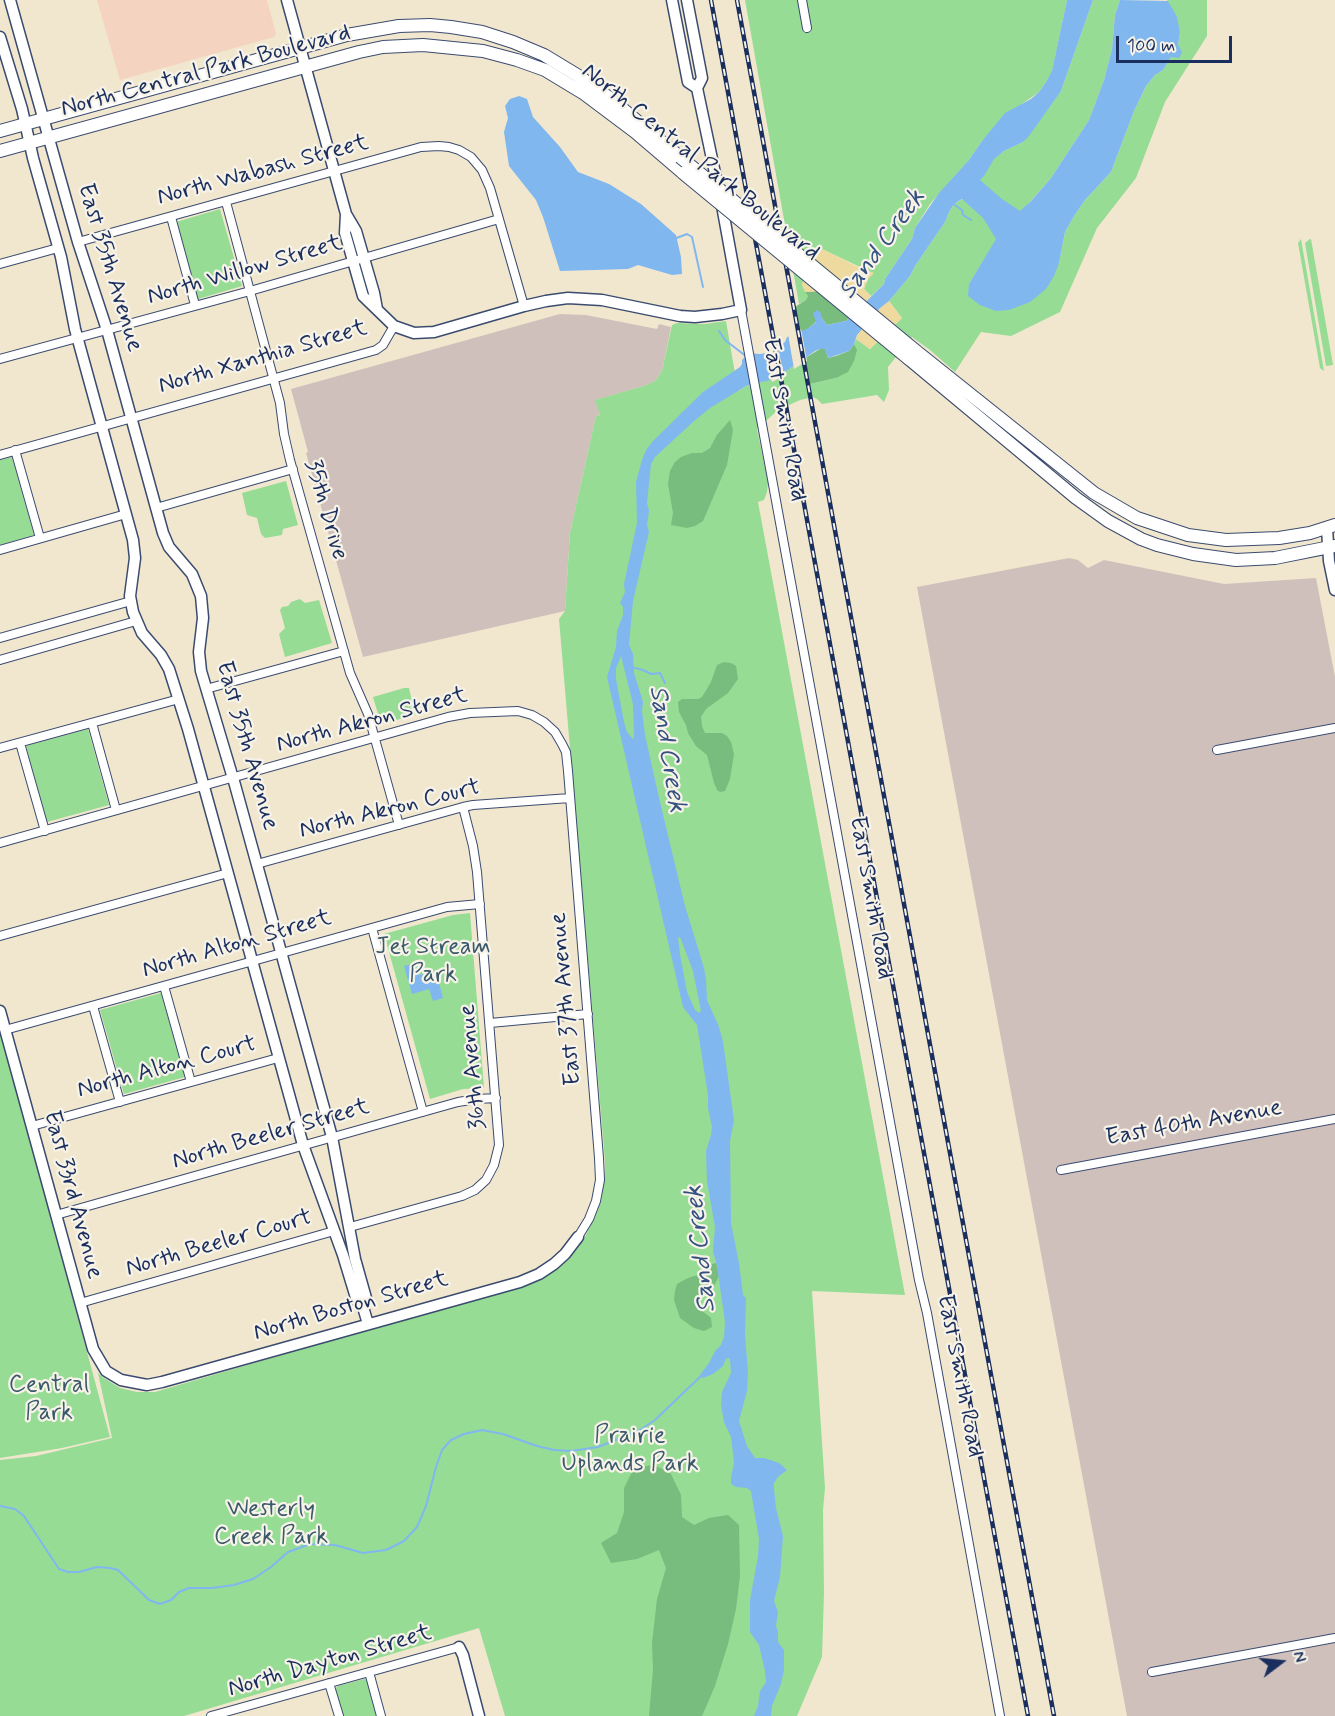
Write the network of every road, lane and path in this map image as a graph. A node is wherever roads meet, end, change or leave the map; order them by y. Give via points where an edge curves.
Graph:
1 (10, 0) edge
2 (287, 0) edge
3 (672, 0) edge
4 (687, 0) edge
5 (802, 0) edge
6 (807, 28) dead end
7 (0, 37) edge
8 (300, 48) junction
9 (305, 66) junction
10 (697, 88) junction
11 (43, 119) junction
12 (25, 124) junction
13 (0, 131) edge
14 (48, 138) junction
15 (30, 143) junction
16 (0, 151) edge
17 (334, 171) junction
18 (226, 201) junction
19 (171, 217) junction
20 (500, 219) junction
21 (78, 242) junction
22 (58, 248) junction
23 (358, 260) junction
24 (0, 264) edge
25 (250, 291) junction
26 (195, 305) junction
27 (524, 306) junction
28 (741, 310) junction
29 (394, 326) junction
30 (107, 330) junction
31 (78, 338) junction
32 (913, 355) junction
33 (0, 359) edge
34 (274, 378) junction
35 (131, 418) junction
36 (102, 426) junction
37 (15, 450) junction
38 (0, 455) edge
39 (293, 469) junction
40 (156, 508) junction
41 (126, 513) junction
42 (1331, 526) edge
43 (40, 538) junction
44 (1332, 547) edge
45 (0, 550) edge
46 (1335, 590) edge
47 (131, 602) junction
48 (136, 621) junction
49 (0, 638) edge
50 (344, 651) junction
51 (0, 660) edge
52 (206, 689) junction
53 (179, 699) junction
54 (92, 723) junction
55 (1335, 728) edge
56 (375, 738) junction
57 (20, 742) junction
58 (0, 748) edge
59 (1217, 750) dead end
60 (566, 752) joint
61 (232, 778) junction
62 (203, 786) junction
63 (570, 798) junction
64 (463, 807) junction
65 (116, 810) junction
66 (399, 825) junction
67 (45, 831) junction
68 (0, 843) edge
69 (257, 864) junction
70 (228, 873) junction
71 (480, 904) junction
72 (372, 928) junction
73 (0, 936) edge
74 (281, 953) junction
75 (252, 961) junction
76 (164, 986) junction
77 (93, 1006) junction
78 (0, 1011) edge
79 (588, 1014) junction
80 (490, 1023) junction
81 (5, 1030) junction
82 (278, 1058) junction
83 (191, 1082) junction
84 (496, 1098) junction
85 (120, 1102) junction
86 (423, 1112) junction
87 (1335, 1119) edge
88 (32, 1126) junction
89 (332, 1137) junction
90 (303, 1145) junction
91 (1061, 1170) dead end
92 (486, 1180) joint
93 (56, 1215) junction
94 (350, 1227) junction
95 (334, 1231) junction
96 (578, 1237) joint
97 (80, 1303) junction
98 (363, 1307) junction
99 (368, 1324) junction
100 (121, 1380) joint
101 (1335, 1638) edge
102 (459, 1647) joint
103 (369, 1672) junction
104 (1152, 1672) dead end
105 (329, 1683) junction
106 (239, 1712) edge
107 (211, 1716) edge
108 (339, 1716) edge
109 (381, 1716) edge
110 (479, 1716) edge
111 (1000, 1716) edge

1 - 11 street, East 35th Avenue
2 - 8 street
3 - 10 street, East Smith Road via 688,82
4 - 10 street, East Smith Road via 702,78
5 - 6 street
7 - 12 street, East 35th Avenue
8 - 9 street
8 - 11 main road, North Central Park Boulevard
8 - 32 main road, North Central Park Boulevard, bridge via 399,26 482,32 527,47 610,99
9 - 14 main road, North Central Park Boulevard
9 - 17 street
9 - 32 main road, North Central Park Boulevard, bridge via 371,49 437,45 518,60 545,70 635,132
10 - 28 street, East Smith Road
11 - 12 main road, North Central Park Boulevard
11 - 14 street, East 35th Avenue
12 - 13 main road, North Central Park Boulevard
12 - 15 street, East 35th Avenue
14 - 15 main road, North Central Park Boulevard
14 - 21 street, East 35th Avenue
15 - 16 main road, North Central Park Boulevard
15 - 22 street, East 35th Avenue
17 - 18 street, North Wabash Street
17 - 20 street, North Wabash Street via 430,146 449,147 471,158 482,170
17 - 23 street via 346,214 345,233
18 - 19 street, North Wabash Street
18 - 25 street, 35th Drive
19 - 21 street, North Wabash Street
19 - 26 street
20 - 23 street, North Willow Street
20 - 27 street
21 - 30 street, East 35th Avenue
22 - 24 street
22 - 31 street, East 35th Avenue
23 - 25 street, North Willow Street
23 - 29 street via 363,296
25 - 26 street, North Willow Street
25 - 34 street, 35th Drive
26 - 30 street, North Willow Street
27 - 28 street, North Xanthia Street via 580,298 680,316
27 - 29 street, North Xanthia Street via 429,333
28 - 111 street, East Smith Road
29 - 34 street, North Xanthia Street via 376,350
30 - 31 street, North Willow Street
30 - 35 street, East 35th Avenue
31 - 33 street, North Willow Street
31 - 36 street, East 35th Avenue
32 - 42 main road, North Central Park Boulevard via 1094,493 1137,518 1188,534 1226,540 1279,538
32 - 44 main road, North Central Park Boulevard via 1076,498 1142,539 1193,554 1236,560 1275,558
34 - 35 street, North Xanthia Street
34 - 39 street, 35th Drive
35 - 36 street, North Xanthia Street
35 - 40 street, East 35th Avenue
36 - 37 street, North Xanthia Street
36 - 41 street, East 35th Avenue
37 - 38 street, North Xanthia Street
37 - 43 street
39 - 40 street
39 - 50 street, 35th Drive
40 - 52 street, East 35th Avenue via 165,540 192,574 201,596 199,660
41 - 43 street
41 - 47 street, East 35th Avenue via 135,554
42 - 44 street
43 - 45 street
44 - 46 street via 1329,561
47 - 48 street, East 35th Avenue
47 - 49 street
48 - 51 street
48 - 53 street, East 35th Avenue via 168,666
50 - 52 street
50 - 56 street, 35th Drive
52 - 61 street, East 35th Avenue
53 - 54 street
53 - 62 street, East 35th Avenue
54 - 57 street
54 - 65 street
55 - 59 street
56 - 60 street, North Akron Street via 448,717 518,711 544,722
56 - 61 street, North Akron Street
56 - 66 street, 35th Drive
57 - 58 street
57 - 67 street
60 - 63 street, East 37th Avenue
61 - 62 street, North Akron Street
61 - 69 street, East 35th Avenue
62 - 65 street, North Akron Street
62 - 70 street, East 35th Avenue
63 - 64 street, North Akron Court
63 - 79 street, East 37th Avenue
64 - 66 street, North Akron Court
64 - 71 street, 36th Avenue via 475,855
65 - 67 street, North Akron Street
66 - 69 street, North Akron Court
67 - 68 street, North Akron Street
69 - 74 street, East 35th Avenue
70 - 73 street
70 - 75 street, East 35th Avenue
71 - 72 street, North Alton Street via 447,907
71 - 80 street, 36th Avenue
72 - 74 street, North Alton Street
72 - 86 street
74 - 75 street, North Alton Street
74 - 89 street, East 35th Avenue
75 - 76 street, North Alton Street
75 - 82 street, East 35th Avenue
76 - 77 street, North Alton Street
76 - 83 street
77 - 81 street, North Alton Street
77 - 85 street
78 - 81 street, East 33rd Avenue
79 - 80 street
79 - 96 street, East 37th Avenue via 600,1180 596,1202
80 - 84 street, 36th Avenue
81 - 88 street, East 33rd Avenue
82 - 83 street, North Alton Court
82 - 90 street, East 35th Avenue
83 - 85 street, North Alton Court
84 - 86 street, North Beeler Street via 458,1102
84 - 92 street, 36th Avenue via 500,1145
85 - 88 street, North Alton Court
86 - 89 street, North Beeler Street
87 - 91 street, East 40th Avenue
88 - 93 street, East 33rd Avenue
89 - 90 street, North Beeler Street
89 - 94 street, East 35th Avenue
90 - 93 street, North Beeler Street
90 - 95 street, East 35th Avenue
92 - 94 street, North Beeler Court via 462,1196
93 - 97 street, East 33rd Avenue
94 - 98 street, East 35th Avenue via 366,1298
95 - 97 street, North Beeler Court
95 - 98 street, East 35th Avenue via 357,1301
96 - 99 street, North Boston Street via 554,1264 520,1282
97 - 100 street, East 33rd Avenue via 93,1349 106,1371
98 - 99 street, East 35th Avenue
99 - 100 street, North Boston Street via 162,1382
101 - 104 street
102 - 103 street, North Dayton Street
102 - 110 street
103 - 105 street, North Dayton Street
103 - 109 street
105 - 106 street, North Dayton Street
105 - 108 street
106 - 107 street, North Dayton Street

